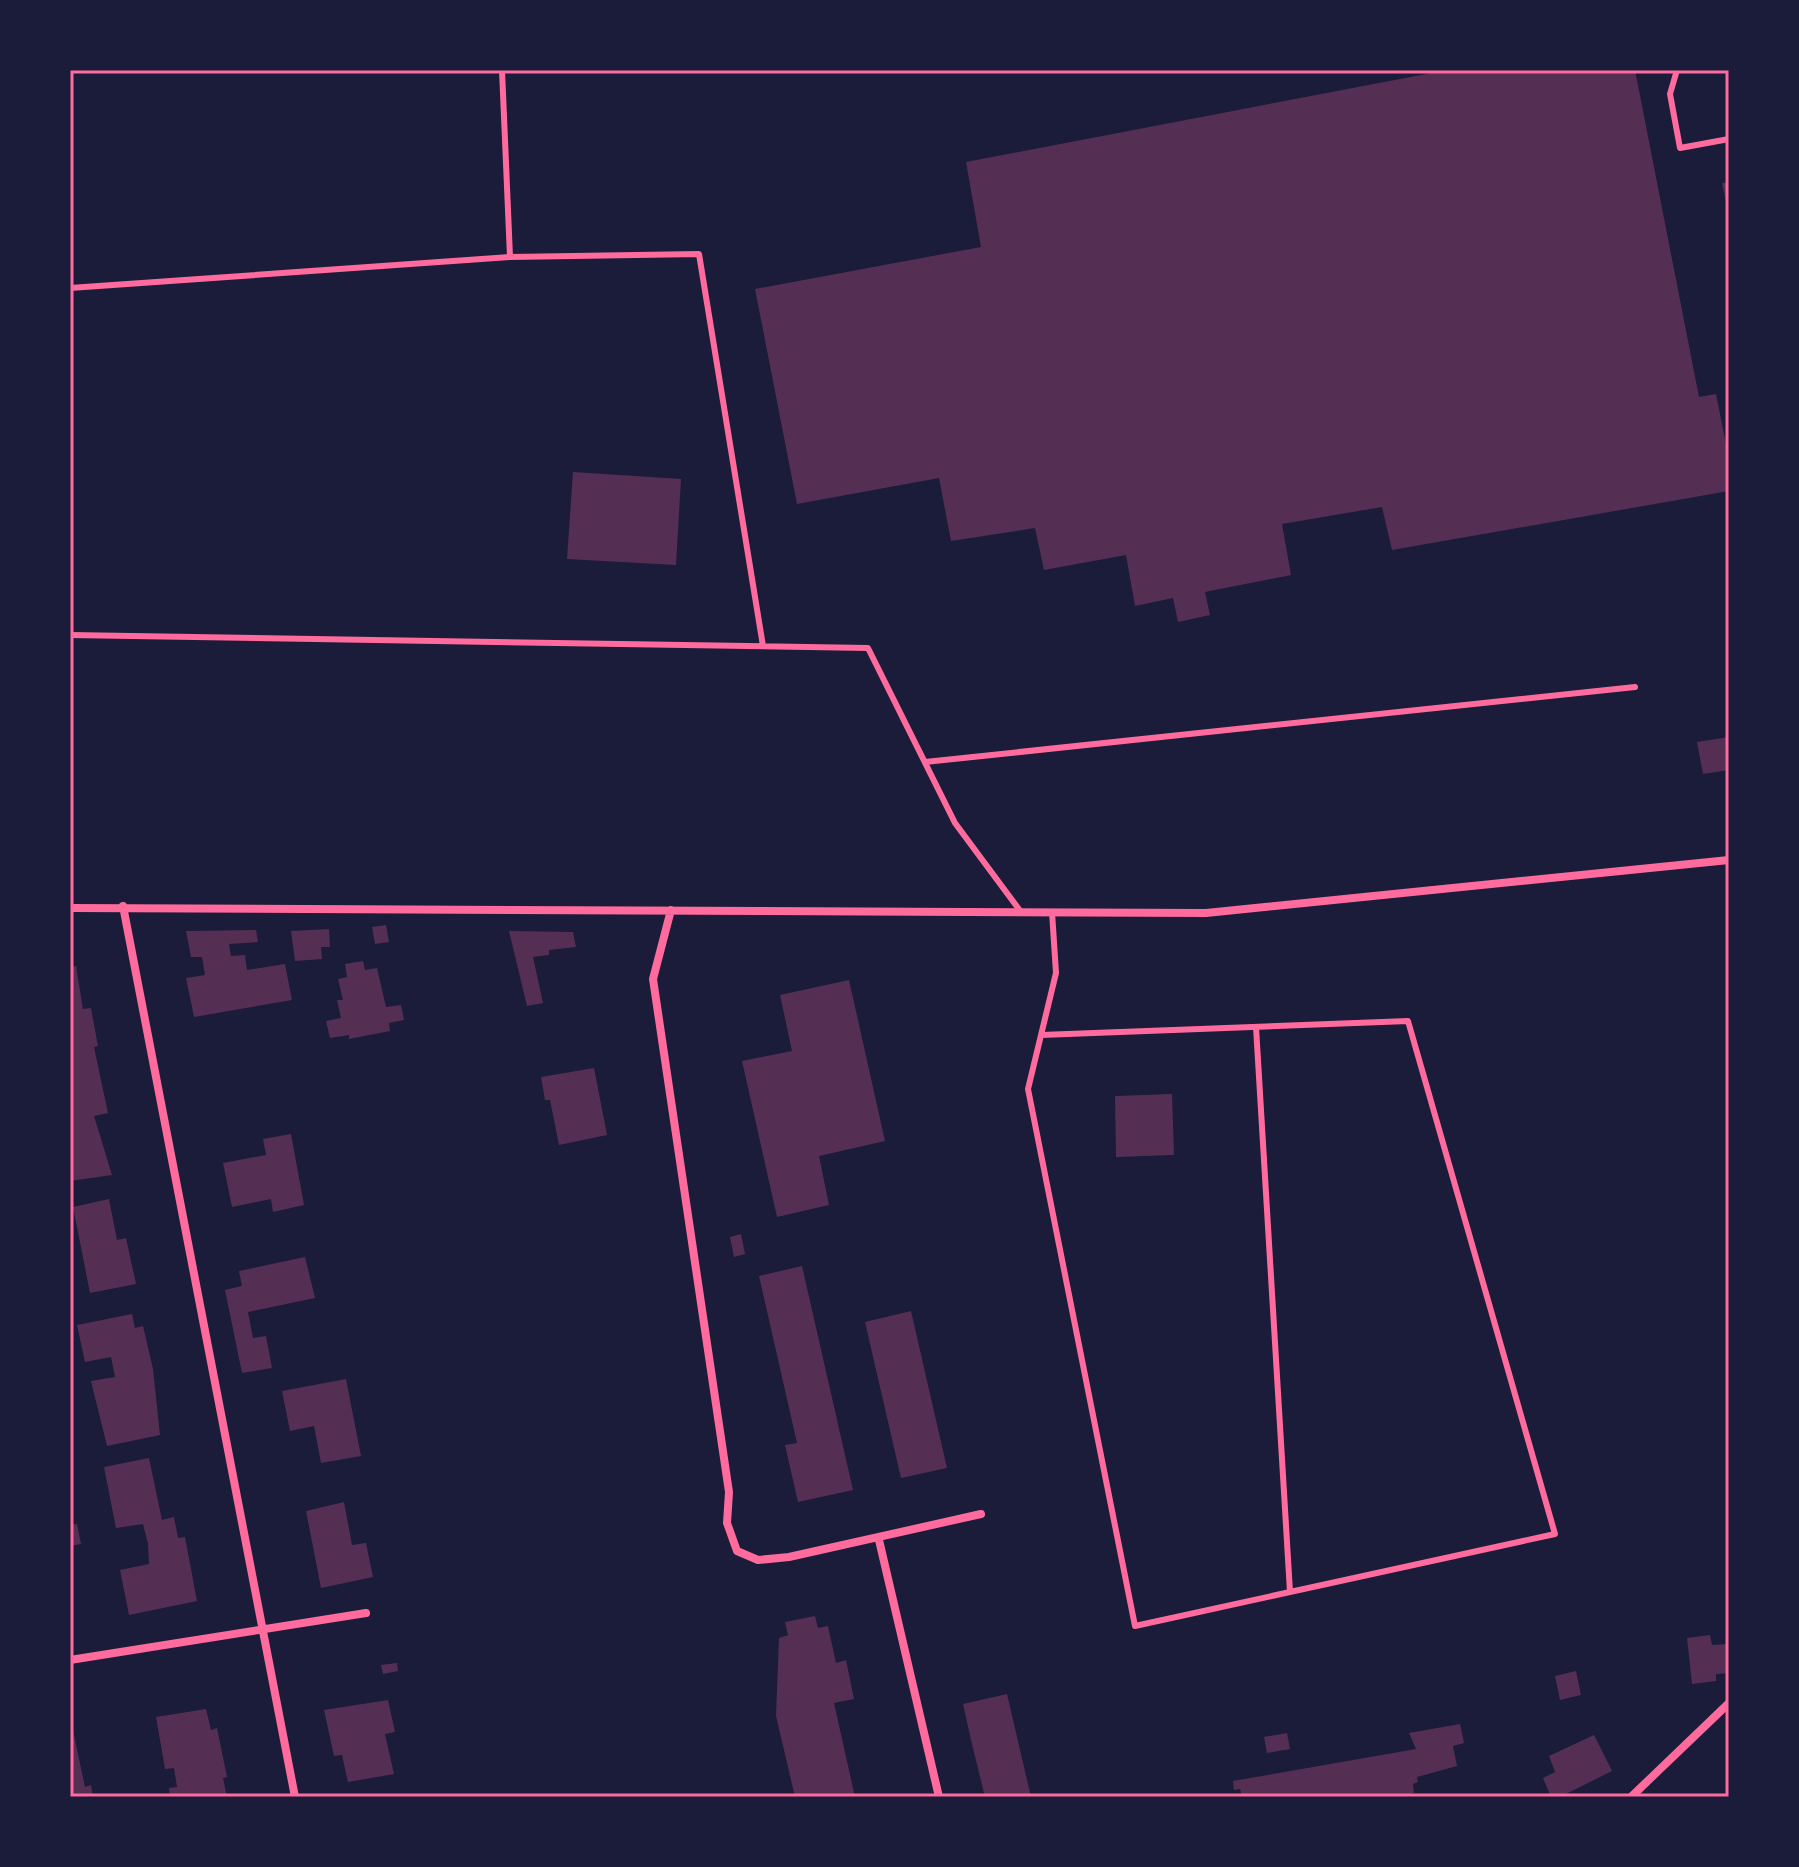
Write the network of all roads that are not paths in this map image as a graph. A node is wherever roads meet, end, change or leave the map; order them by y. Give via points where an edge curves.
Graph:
1 (502, 70) edge
2 (1677, 70) edge
3 (1729, 139) edge
4 (510, 257) junction
5 (70, 288) edge
6 (70, 635) edge
7 (763, 646) junction
8 (1635, 687) dead end
9 (925, 762) junction
10 (1729, 860) edge
11 (123, 906) junction
12 (70, 908) edge
13 (671, 910) junction
14 (1021, 912) junction
15 (1052, 912) junction
16 (1256, 1027) junction
17 (1041, 1035) junction
18 (981, 1514) dead end
19 (879, 1540) junction
20 (1290, 1592) junction
21 (366, 1613) dead end
22 (263, 1630) junction
23 (70, 1660) edge
24 (1729, 1703) edge
25 (295, 1797) edge
26 (939, 1797) edge
27 (1631, 1797) edge

1 - 4 lane
2 - 3 lane via 1670,94 1680,148
4 - 5 lane
4 - 7 lane via 699,254
6 - 7 lane
7 - 9 lane via 868,648
8 - 9 lane
9 - 14 lane via 955,823
10 - 15 street via 1265,909
11 - 12 street
11 - 13 street
11 - 22 street
13 - 14 street
13 - 19 street via 653,979 729,1492 727,1523 737,1551 758,1560
14 - 15 street
15 - 17 lane via 1056,973
16 - 17 lane
16 - 20 lane
16 - 20 lane via 1408,1021 1555,1534
17 - 20 lane via 1028,1089 1135,1626
18 - 19 street
19 - 26 street
21 - 22 street
22 - 23 street
22 - 25 street
24 - 27 street

